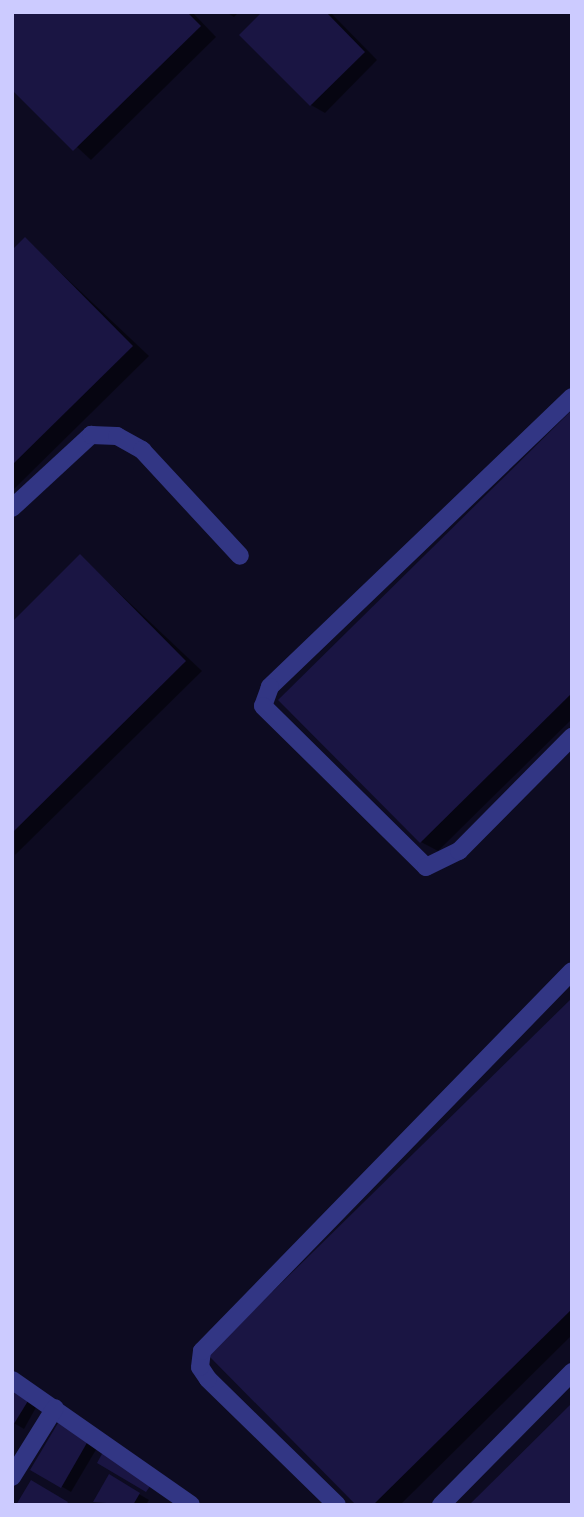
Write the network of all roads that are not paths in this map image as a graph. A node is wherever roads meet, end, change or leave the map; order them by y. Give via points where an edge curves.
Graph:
1 (572, 397) edge
2 (12, 508) edge
3 (240, 556) dead end
4 (572, 737) edge
5 (572, 971) edge
6 (572, 1372) edge
7 (12, 1380) edge
8 (55, 1408) junction
9 (12, 1477) edge
10 (183, 1503) edge
11 (337, 1505) edge
12 (441, 1505) edge

1 - 4 street via 270,687 264,706 426,867 459,851
2 - 3 street via 91,435 117,436 142,450
5 - 11 street via 202,1351 200,1367 208,1379
6 - 12 street
7 - 8 street
8 - 9 street
8 - 10 street

